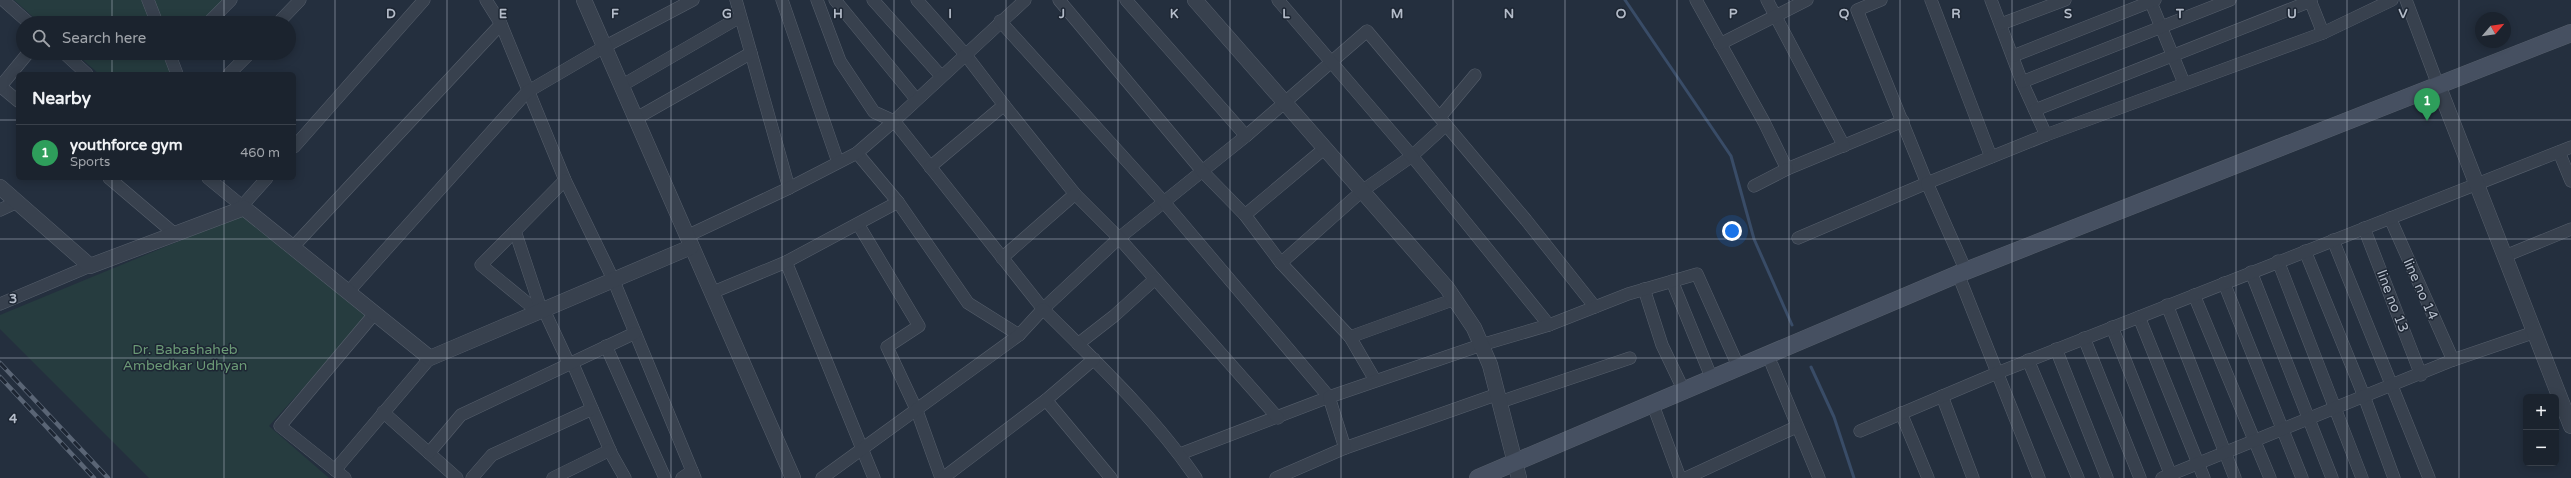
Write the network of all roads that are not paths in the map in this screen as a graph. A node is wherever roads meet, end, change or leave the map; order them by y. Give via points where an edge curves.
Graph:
1 (3, 0) edge
2 (148, 0) edge
3 (230, 0) edge
4 (300, 0) edge
5 (424, 0) edge
6 (486, 0) edge
7 (584, 0) edge
8 (693, 0) edge
9 (736, 0) edge
10 (782, 0) edge
11 (817, 0) edge
12 (834, 0) edge
13 (872, 0) edge
14 (917, 0) edge
15 (1025, 0) edge
16 (1059, 0) edge
17 (1126, 0) edge
18 (1196, 0) edge
19 (1278, 0) edge
20 (1696, 0) edge
21 (1767, 0) edge
22 (1806, 0) edge
23 (1881, 0) edge
24 (1931, 0) edge
25 (1991, 0) edge
26 (2065, 0) edge
27 (2230, 0) edge
28 (2310, 0) edge
29 (2392, 0) edge
30 (2406, 0) edge
31 (2152, 1) edge
32 (671, 5) edge
33 (1854, 5) edge
34 (21, 16) edge
35 (154, 16) edge
36 (215, 16) edge
37 (285, 16) edge
38 (1775, 16) junction
39 (740, 17) junction
40 (1000, 21) junction
41 (500, 24) junction
42 (2001, 24) junction
43 (2160, 29) junction
44 (2323, 33) junction
45 (2571, 33) edge
46 (2571, 42) edge
47 (1720, 44) junction
48 (604, 47) junction
49 (750, 53) junction
50 (965, 54) junction
51 (2013, 56) junction
52 (2172, 58) junction
53 (22, 60) edge
54 (72, 60) edge
55 (174, 60) edge
56 (243, 60) edge
57 (1331, 63) junction
58 (85, 72) edge
59 (177, 72) edge
60 (232, 72) edge
61 (1475, 75) dead end
62 (941, 76) junction
63 (2022, 82) junction
64 (2184, 83) junction
65 (0, 86) edge
66 (621, 86) junction
67 (2440, 89) junction
68 (527, 92) junction
69 (16, 100) edge
70 (916, 100) junction
71 (1284, 102) junction
72 (1004, 105) junction
73 (2035, 110) junction
74 (635, 119) junction
75 (894, 121) junction
76 (1443, 121) junction
77 (1903, 121) junction
78 (2046, 135) junction
79 (1246, 136) junction
80 (296, 145) edge
81 (1844, 146) junction
82 (2571, 147) edge
83 (1325, 148) junction
84 (2559, 152) junction
85 (857, 153) junction
86 (1412, 156) junction
87 (1991, 157) junction
88 (838, 162) junction
89 (930, 167) junction
90 (1787, 169) junction
91 (1203, 172) junction
92 (111, 180) edge
93 (210, 180) edge
94 (265, 180) edge
95 (565, 180) junction
96 (2571, 181) edge
97 (1927, 183) junction
98 (2477, 185) junction
99 (1754, 186) dead end
100 (0, 187) edge
101 (789, 188) junction
102 (1362, 191) junction
103 (1075, 194) junction
104 (1163, 201) junction
105 (17, 202) junction
106 (898, 202) junction
107 (243, 207) junction
108 (0, 210) edge
109 (1245, 215) junction
110 (2390, 218) junction
111 (858, 224) junction
112 (2364, 228) junction
113 (2571, 229) edge
114 (515, 231) junction
115 (176, 235) junction
116 (1119, 238) junction
117 (1798, 238) dead end
118 (2334, 240) junction
119 (689, 241) junction
120 (293, 247) junction
121 (2305, 251) junction
122 (2505, 256) junction
123 (1002, 258) junction
124 (2278, 261) junction
125 (786, 262) junction
126 (1280, 263) junction
127 (90, 266) junction
128 (2251, 272) junction
129 (1962, 276) junction
130 (613, 279) junction
131 (1155, 279) junction
132 (1672, 281) junction
133 (2224, 283) junction
134 (1644, 289) junction
135 (349, 291) junction
136 (711, 293) junction
137 (2194, 295) junction
138 (1455, 299) junction
139 (0, 304) edge
140 (2167, 305) junction
141 (1595, 307) junction
142 (1044, 309) junction
143 (540, 310) junction
144 (375, 313) junction
145 (2139, 317) junction
146 (1549, 325) junction
147 (2112, 327) junction
148 (2534, 332) junction
149 (635, 333) junction
150 (1019, 335) junction
151 (1350, 337) junction
152 (2084, 338) junction
153 (1078, 344) junction
154 (1804, 344) junction
155 (1481, 345) junction
156 (606, 346) junction
157 (2056, 349) junction
158 (430, 358) junction
159 (1630, 358) dead end
160 (1094, 359) junction
161 (2028, 360) junction
162 (2453, 360) junction
163 (571, 363) junction
164 (1772, 365) junction
165 (1739, 368) junction
166 (1997, 373) junction
167 (2421, 375) junction
168 (1712, 379) junction
169 (1375, 380) junction
170 (2392, 386) junction
171 (1684, 391) junction
172 (1942, 396) junction
173 (2364, 396) junction
174 (1328, 397) junction
175 (1499, 398) junction
176 (1046, 400) junction
177 (2336, 407) junction
178 (592, 409) junction
179 (1654, 409) junction
180 (917, 411) junction
181 (383, 412) junction
182 (1901, 413) junction
183 (1278, 418) junction
184 (2310, 418) junction
185 (2571, 426) edge
186 (1796, 427) junction
187 (2283, 428) junction
188 (1860, 431) dead end
189 (2255, 440) junction
190 (1345, 448) junction
191 (610, 450) junction
192 (862, 450) junction
193 (2226, 452) junction
194 (429, 453) junction
195 (1180, 454) junction
196 (2198, 463) junction
197 (1518, 471) edge
198 (340, 474) edge
199 (690, 476) edge
200 (2168, 477) edge
201 (457, 478) edge
202 (472, 478) edge
203 (554, 478) edge
204 (625, 478) edge
205 (665, 478) edge
206 (793, 478) edge
207 (822, 478) edge
208 (874, 478) edge
209 (942, 478) edge
210 (1110, 478) edge
211 (1196, 478) edge
212 (1276, 478) edge
213 (1478, 478) edge
214 (1502, 478) edge
215 (1680, 478) edge
216 (1686, 478) edge
217 (1818, 478) edge
218 (1928, 478) edge
219 (1973, 478) edge
220 (2039, 478) edge
221 (2078, 478) edge
222 (2107, 478) edge
223 (2140, 478) edge
224 (2204, 478) edge
225 (2235, 478) edge
226 (2270, 478) edge
227 (2302, 478) edge
228 (2332, 478) edge
229 (2362, 478) edge
230 (2394, 478) edge
231 (2429, 478) edge

1 - 34 street
2 - 35 street
3 - 36 street
4 - 37 street
5 - 80 street
6 - 41 street
7 - 48 street
8 - 32 street
9 - 39 street
10 - 88 street
11 - 75 street via 840,61 874,112
12 - 70 street
13 - 62 street
14 - 50 street
15 - 40 street
16 - 91 street
17 - 79 street
18 - 71 street
19 - 57 street
20 - 47 street
21 - 38 street
22 - 38 street
23 - 33 street
24 - 87 street
25 - 42 street
26 - 42 street
27 - 43 street
28 - 44 street
28 - 52 street
29 - 44 street
30 - 67 street
31 - 43 street
31 - 51 street
32 - 48 street
33 - 77 street
38 - 47 street
38 - 81 street
39 - 49 street
39 - 66 street
40 - 50 street
40 - 104 street
41 - 68 street
41 - 120 street
42 - 51 street
43 - 52 street
43 - 63 street
44 - 64 street
45 - 67 main road
46 - 67 main road
47 - 90 street
48 - 66 street
48 - 68 street
49 - 74 street
49 - 101 street
50 - 62 street
50 - 72 street
51 - 63 street
52 - 64 street
52 - 73 street
53 - 65 street
54 - 58 street
55 - 59 street
56 - 60 street
57 - 71 street
57 - 76 street via 1367,31
57 - 86 street
61 - 76 street
62 - 70 street
63 - 73 street
64 - 78 street
65 - 69 street
66 - 74 street
67 - 98 street
67 - 129 main road
68 - 95 street
68 - 135 street
70 - 75 street
71 - 79 street
71 - 83 street
72 - 89 street
72 - 103 street
73 - 78 street
74 - 119 street
75 - 85 street
75 - 89 street
76 - 86 street
76 - 141 street
77 - 81 street
77 - 97 street
78 - 87 street
79 - 91 street
81 - 90 street
82 - 84 street
83 - 102 street
83 - 109 street
84 - 96 street
84 - 98 street
85 - 88 street
85 - 106 street
86 - 102 street
86 - 146 street
87 - 97 street
88 - 101 street
89 - 123 street
90 - 99 street
91 - 104 street
91 - 109 street
92 - 115 street
93 - 107 street
94 - 107 street
95 - 114 street
95 - 130 street
97 - 117 street
97 - 129 street
98 - 110 street
98 - 122 street
100 - 105 street
101 - 119 street
102 - 126 street
102 - 138 street
103 - 116 street
103 - 123 street
104 - 116 street
104 - 174 street
105 - 108 street
105 - 127 street
106 - 111 street
106 - 150 street via 968,303
107 - 115 street
107 - 120 street
109 - 126 street
110 - 112 street
110 - 162 street, line no 14
111 - 125 street
111 - 180 street via 919,326 887,347
112 - 118 street
112 - 167 street, line no 13
113 - 122 street
114 - 143 street
114 - 143 street via 481,265
115 - 127 street
116 - 131 street
116 - 142 street
118 - 121 street
118 - 170 street
119 - 130 street
119 - 136 street
120 - 135 street
121 - 124 street
121 - 173 street
122 - 148 street
123 - 142 street
124 - 128 street
124 - 177 street
125 - 136 street
125 - 192 street
126 - 151 street
127 - 139 street
128 - 133 street
128 - 184 street
129 - 154 main road
129 - 166 street
130 - 143 street
130 - 149 street
131 - 153 street
131 - 183 street
132 - 134 street
132 - 165 street via 1697,274
132 - 168 street
133 - 137 street
133 - 187 street
134 - 141 street
134 - 171 street via 1662,346
135 - 144 street
136 - 206 street
137 - 140 street
137 - 189 street
138 - 151 street
138 - 155 street
140 - 145 street
140 - 193 street
141 - 146 street
142 - 150 street
142 - 153 street
143 - 158 street
143 - 163 street
144 - 158 street
144 - 198 street via 280,426
145 - 147 street
145 - 196 street
146 - 155 street
147 - 152 street
147 - 200 street
148 - 162 street
148 - 185 street
149 - 156 street
149 - 199 street
150 - 180 street
151 - 169 street
152 - 157 street
152 - 223 street
153 - 160 street
154 - 164 main road
154 - 165 main road
155 - 169 street
155 - 175 street via 1490,365
156 - 163 street
156 - 205 street
157 - 161 street
157 - 222 street
158 - 181 street
159 - 175 street
160 - 176 street
160 - 195 street
161 - 166 street
161 - 221 street
162 - 167 street
163 - 178 street
163 - 194 street via 461,415
164 - 179 main road
164 - 186 street
165 - 168 main road
166 - 172 street
166 - 220 street
167 - 170 street
168 - 171 main road
169 - 174 street
170 - 173 street
170 - 231 street
171 - 179 main road
172 - 182 street
172 - 219 street
173 - 177 street
173 - 230 street
174 - 183 street
174 - 190 street
175 - 190 street
175 - 197 street
176 - 209 street
176 - 210 street
177 - 184 street
177 - 229 street
178 - 191 street
178 - 202 street via 492,455
179 - 197 main road
179 - 215 street
180 - 192 street
180 - 209 street
181 - 194 street
181 - 198 street
182 - 188 street
182 - 218 street
183 - 195 street
184 - 187 street
184 - 228 street
186 - 216 street
186 - 217 street
187 - 189 street
187 - 227 street
189 - 193 street
189 - 226 street
190 - 212 street
191 - 203 street
191 - 204 street
192 - 207 street
192 - 208 street
193 - 196 street
193 - 225 street
194 - 201 street
195 - 211 street
196 - 200 street
196 - 224 street
197 - 213 main road
197 - 214 main road

